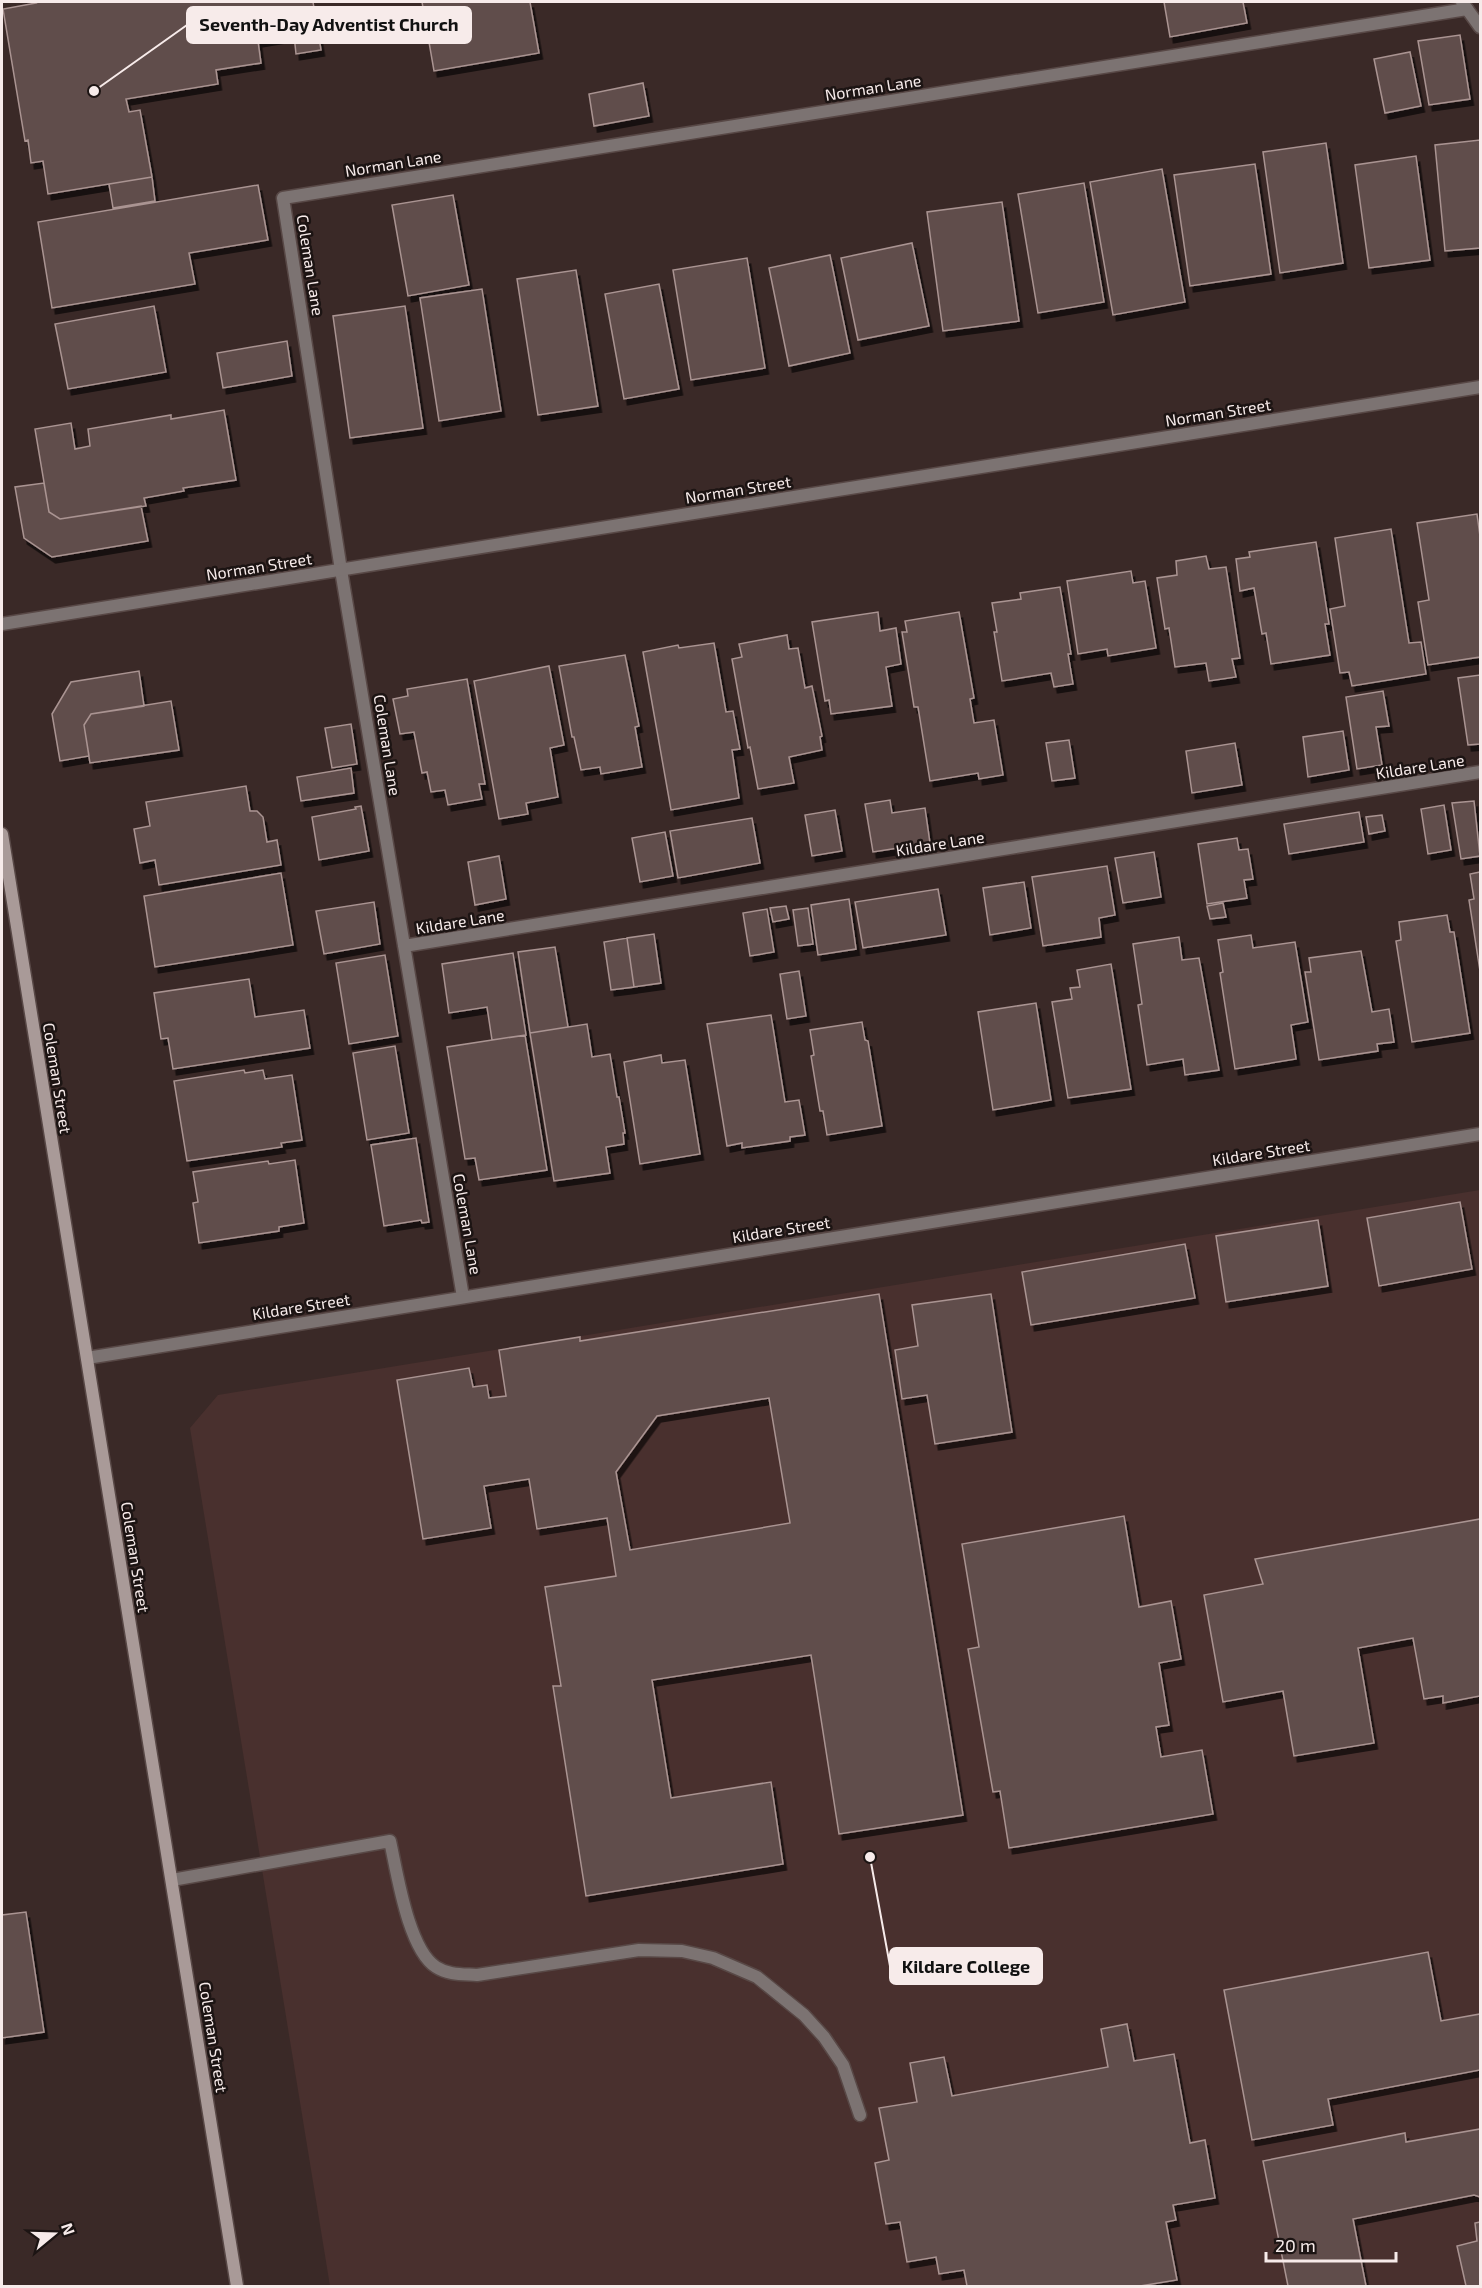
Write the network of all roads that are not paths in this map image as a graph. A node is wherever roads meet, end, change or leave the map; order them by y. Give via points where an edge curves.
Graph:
1 (1464, 5) edge
2 (1480, 27) edge
3 (283, 198) joint
4 (1480, 387) edge
5 (341, 570) junction
6 (2, 624) edge
7 (1480, 772) edge
8 (2, 834) edge
9 (404, 946) junction
10 (1480, 1134) edge
11 (463, 1297) junction
12 (87, 1358) junction
13 (172, 1880) junction
14 (860, 2115) dead end
15 (237, 2286) edge

1 - 2 street
1 - 3 street, Norman Lane
3 - 5 street, Coleman Lane
4 - 5 street, Norman Street
5 - 6 street, Norman Street
5 - 9 street, Coleman Lane
7 - 9 street, Kildare Lane
8 - 12 street, Coleman Street
9 - 11 street, Coleman Lane
10 - 11 street, Kildare Street
11 - 12 street, Kildare Street
12 - 13 street, Coleman Street
13 - 14 street via 390,1841 413,1936 436,1967 452,1974 477,1975 639,1950 682,1951 712,1958 757,1977 804,2015 843,2065
13 - 15 street, Coleman Street

